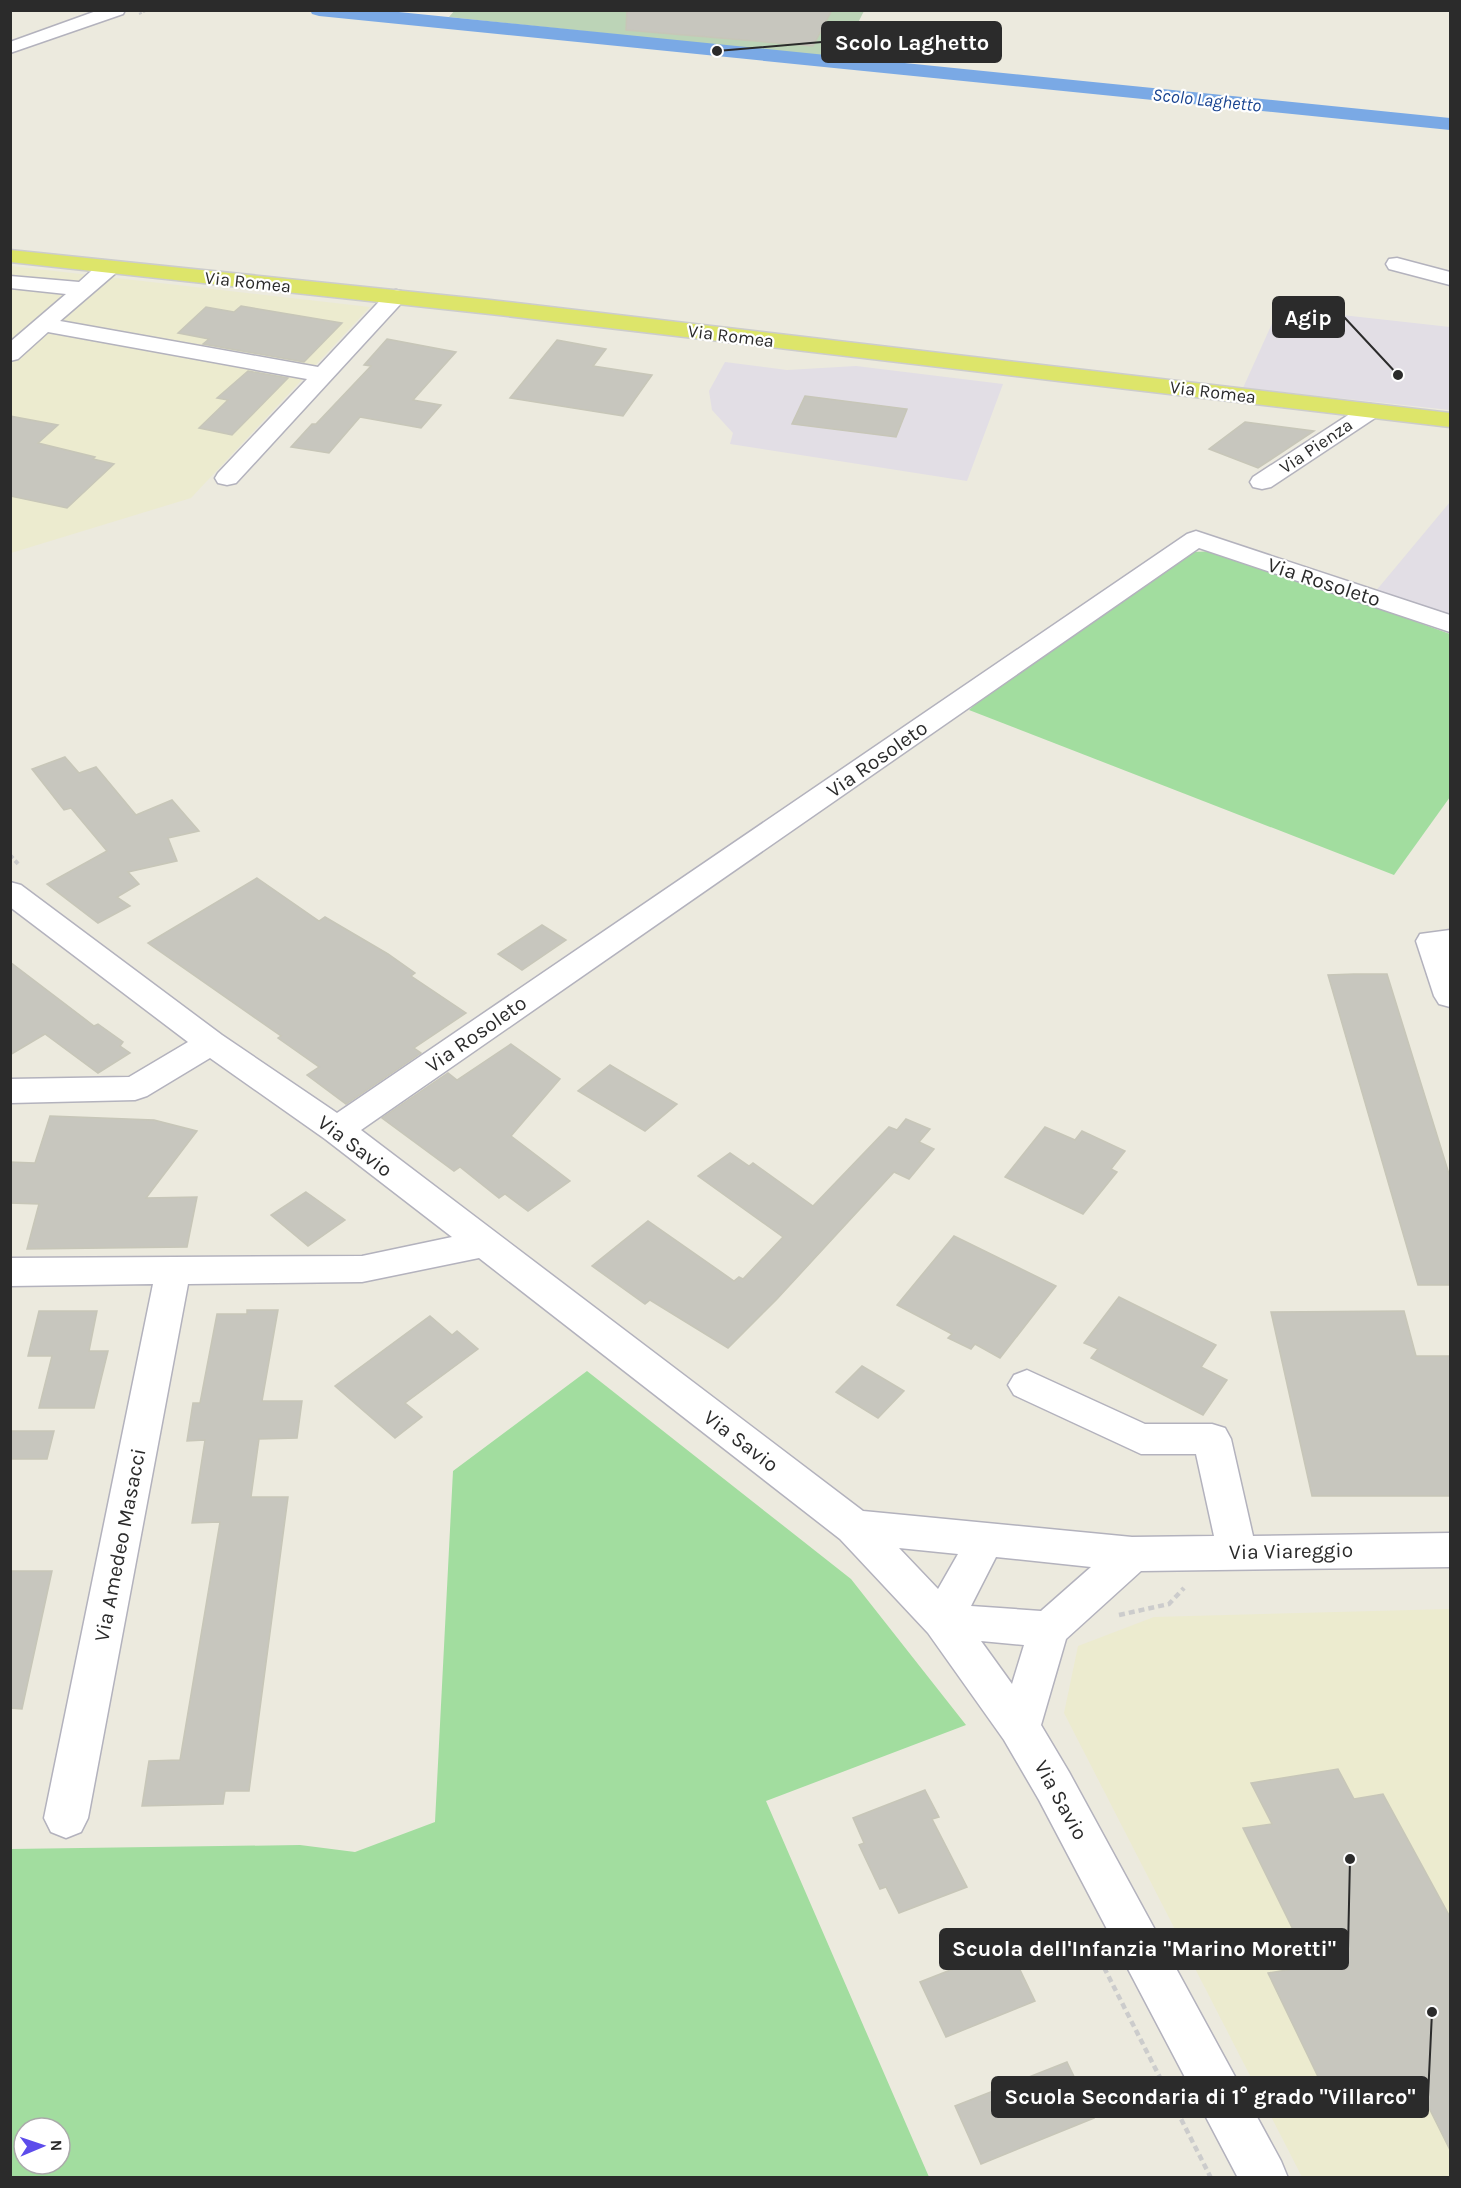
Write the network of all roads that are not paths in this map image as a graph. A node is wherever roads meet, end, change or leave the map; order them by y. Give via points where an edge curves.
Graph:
1 (68, 10) edge
2 (117, 10) edge
3 (96, 18) junction
4 (10, 48) edge
5 (10, 256) edge
6 (1397, 264) dead end
7 (109, 267) junction
8 (1450, 279) edge
9 (10, 282) edge
10 (84, 289) junction
11 (396, 297) junction
12 (44, 325) junction
13 (10, 354) edge
14 (323, 375) junction
15 (1370, 411) junction
16 (1450, 420) edge
17 (227, 478) dead end
18 (1262, 482) dead end
19 (1450, 624) edge
20 (10, 892) edge
21 (1450, 940) edge
22 (1450, 996) edge
23 (211, 1043) junction
24 (10, 1091) edge
25 (336, 1130) junction
26 (484, 1244) junction
27 (10, 1272) edge
28 (173, 1272) junction
29 (1027, 1385) dead end
30 (854, 1527) junction
31 (985, 1541) junction
32 (1450, 1550) edge
33 (1237, 1551) junction
34 (1132, 1554) junction
35 (942, 1621) junction
36 (1049, 1629) junction
37 (1019, 1727) junction
38 (66, 1818) dead end
39 (1264, 2178) edge

1 - 3 street
2 - 3 street
3 - 4 street
5 - 7 main road, Via Romea
6 - 8 street
7 - 10 street
7 - 11 main road, Via Romea
9 - 10 street
10 - 12 street
11 - 14 street
11 - 15 main road, Via Romea
12 - 13 street
12 - 14 street
14 - 17 street
15 - 16 main road, Via Romea
15 - 18 street, Via Pienza
19 - 25 street, Via Rosoleto via 1196,539
20 - 23 street, Via Savio
21 - 22 street via 1431,941
23 - 24 street via 135,1088
23 - 25 street, Via Savio
25 - 26 street, Via Savio
26 - 28 street via 362,1269
26 - 30 street, Via Savio
27 - 28 street
28 - 38 street, Via Amedeo Masacci
29 - 33 street via 1141,1439 1212,1439
30 - 31 street, Via Viareggio
30 - 35 street, Via Savio
31 - 34 street, Via Viareggio
31 - 35 street
32 - 33 street, Via Viareggio
33 - 34 street, Via Viareggio
34 - 36 street
35 - 36 street
35 - 37 street, Via Savio
36 - 37 street
37 - 39 street, Via Savio via 1060,1796

